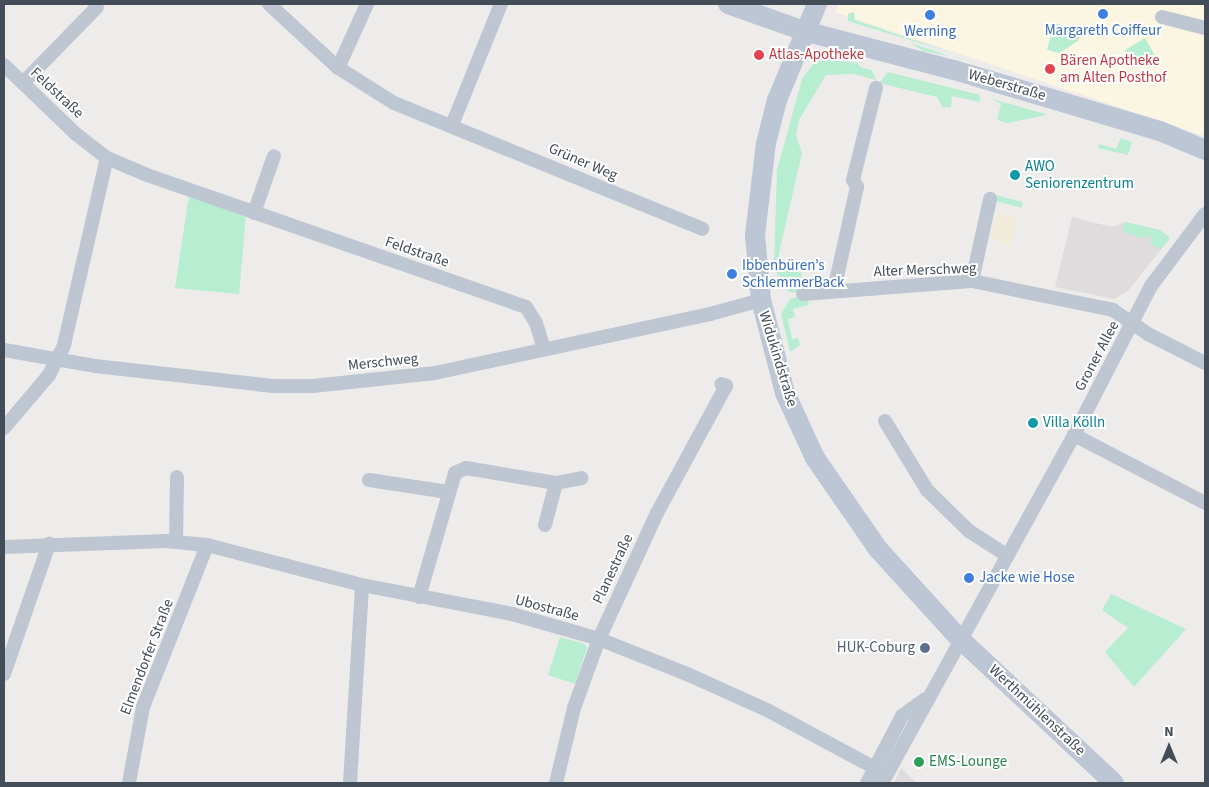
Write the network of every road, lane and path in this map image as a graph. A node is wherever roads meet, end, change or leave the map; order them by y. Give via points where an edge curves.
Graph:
1 (269, 4) edge
2 (367, 4) edge
3 (501, 4) edge
4 (728, 4) edge
5 (817, 4) edge
6 (97, 7) dead end
7 (1162, 17) dead end
8 (1205, 28) edge
9 (804, 32) junction
10 (4, 65) edge
11 (338, 68) junction
12 (23, 84) junction
13 (876, 88) dead end
14 (452, 125) junction
15 (1205, 150) edge
16 (274, 156) dead end
17 (107, 158) junction
18 (990, 199) dead end
19 (254, 213) junction
20 (1205, 214) edge
21 (702, 230) dead end
22 (972, 281) junction
23 (834, 290) junction
24 (803, 294) dead end
25 (760, 300) junction
26 (1133, 322) junction
27 (544, 349) junction
28 (4, 350) edge
29 (58, 360) junction
30 (1205, 363) edge
31 (721, 384) dead end
32 (885, 422) dead end
33 (4, 428) edge
34 (1074, 435) junction
35 (176, 477) dead end
36 (582, 478) dead end
37 (369, 480) dead end
38 (556, 483) junction
39 (448, 492) junction
40 (1205, 503) edge
41 (545, 525) dead end
42 (176, 542) junction
43 (49, 544) junction
44 (207, 544) junction
45 (4, 547) edge
46 (1008, 556) junction
47 (362, 585) junction
48 (419, 597) junction
49 (959, 638) junction
50 (599, 639) junction
51 (4, 674) edge
52 (882, 774) edge
53 (129, 783) edge
54 (350, 783) edge
55 (556, 783) edge
56 (867, 783) edge
57 (1114, 783) edge

1 - 11 street, Grüner Weg
2 - 11 street
3 - 14 street
4 - 9 main road, Weberstraße
5 - 9 main road, Widukindstraße
6 - 12 street
7 - 8 street
9 - 15 main road, Weberstraße via 1011,86 1160,131
9 - 25 main road, Widukindstraße via 778,100 765,151 755,235
10 - 12 street, Feldstraße
11 - 14 street, Grüner Weg via 394,103
12 - 17 street, Feldstraße
13 - 23 street via 853,180 857,187
14 - 21 street, Grüner Weg
16 - 19 street
17 - 19 street, Feldstraße
17 - 29 street
18 - 22 street
19 - 27 street, Feldstraße via 526,307 536,323
20 - 26 street via 1151,286
22 - 23 street, Alter Merschweg
22 - 26 street, Alter Merschweg via 1113,310
23 - 24 street, Alter Merschweg
25 - 27 street, Merschweg
25 - 49 main road, Widukindstraße via 785,393 815,458 878,549
26 - 30 street, Groner Allee via 1148,334
26 - 34 street, Groner Allee
27 - 29 street, Merschweg via 435,373 313,386 263,385
28 - 29 street, Merschweg
29 - 33 street
31 - 50 street, Planestraße via 726,386 657,513
32 - 46 street via 927,490 969,531
34 - 40 street
34 - 46 street, Groner Allee
35 - 42 street
36 - 38 street
37 - 39 street
38 - 39 street via 466,468 455,473
38 - 41 street
39 - 48 street
42 - 43 street, Ubostraße
42 - 44 street, Ubostraße
43 - 45 street, Ubostraße
43 - 51 street
44 - 47 street, Ubostraße
44 - 53 street, Elmendorfer Straße via 143,707
46 - 49 street, Groner Allee
47 - 48 street, Ubostraße
47 - 54 street
48 - 50 street, Ubostraße via 512,614
49 - 52 street, Groner Allee
49 - 57 main road, Werthmühlenstraße
50 - 52 street, Ubostraße via 765,708
50 - 55 street, Planestraße via 574,708
52 - 56 street, Groner Allee

